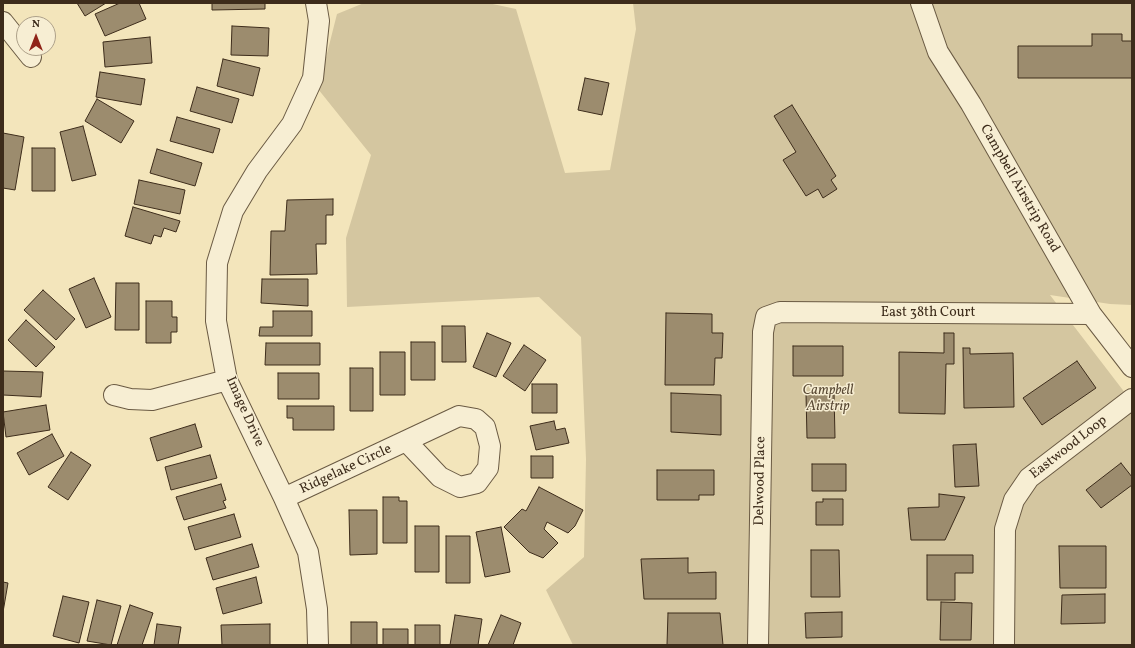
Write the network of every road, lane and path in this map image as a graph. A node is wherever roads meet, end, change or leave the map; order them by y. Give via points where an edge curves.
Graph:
1 (316, 3) edge
2 (921, 3) edge
3 (3, 22) edge
4 (31, 57) dead end
5 (1092, 314) junction
6 (766, 318) joint
7 (1132, 367) edge
8 (227, 380) junction
9 (114, 395) dead end
10 (1132, 399) edge
11 (407, 442) dead end
12 (284, 498) junction
13 (318, 645) edge
14 (758, 645) edge
15 (1004, 645) edge

1 - 8 street, Image Drive via 319,21 313,78 292,124 257,171 232,211 217,263 216,321
2 - 5 street, Campbell Airstrip Road via 938,52 971,104
3 - 4 street
5 - 6 street, East 38th Court via 780,312
5 - 7 street, Campbell Airstrip Road
6 - 14 street, Delwood Place via 763,332
8 - 9 street via 152,400
8 - 12 street, Image Drive
10 - 15 street, Eastwood Loop via 1029,478 1014,500 1005,529
11 - 12 street, Ridgelake Circle
12 - 13 street, Image Drive via 308,552 317,609

